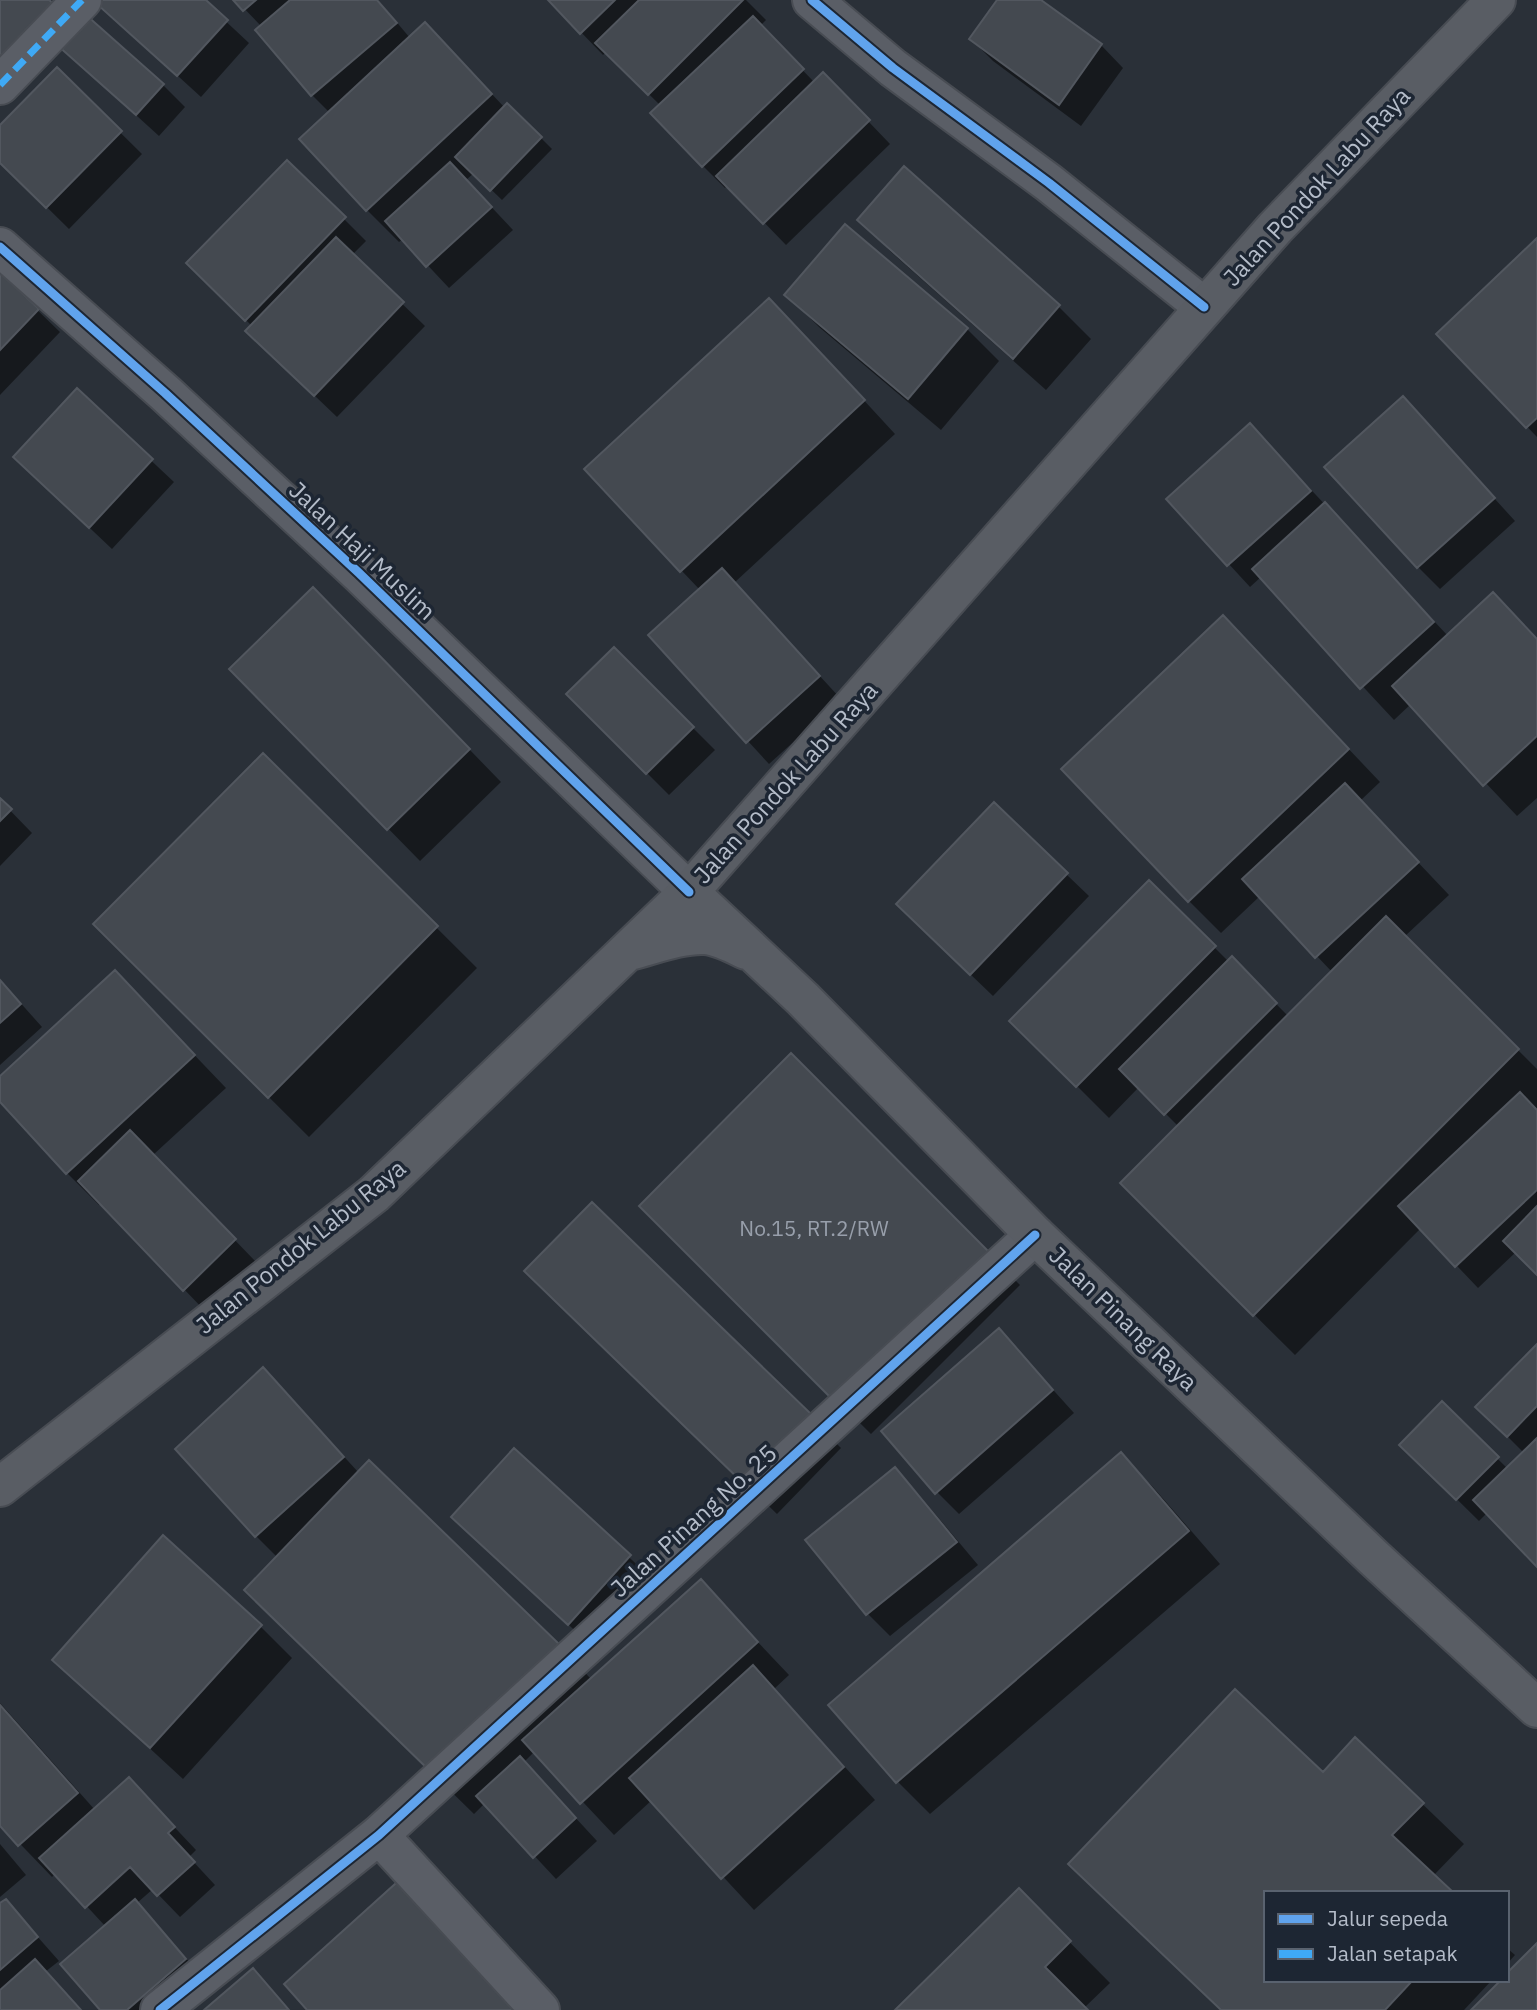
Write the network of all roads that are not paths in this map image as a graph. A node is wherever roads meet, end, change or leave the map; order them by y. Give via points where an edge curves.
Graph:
1 (82, 0) edge
2 (812, 0) edge
3 (1496, 0) edge
4 (0, 85) edge
5 (0, 247) edge
6 (1204, 307) junction
7 (689, 892) junction
8 (626, 952) junction
9 (758, 956) junction
10 (1035, 1235) junction
11 (0, 1487) edge
12 (1537, 1708) edge
13 (379, 1835) junction
14 (160, 2010) edge
15 (540, 2010) edge

1 - 4 street
2 - 6 street via 893,68 1049,183
3 - 6 main road, Jalan Pondok Labu Raya
5 - 7 street, Jalan Haji Muslim via 359,573
6 - 7 main road, Jalan Pondok Labu Raya
7 - 8 main road, Jalan Pondok Labu Raya
7 - 9 main road, Jalan Pinang Raya
8 - 9 main road via 706,935
8 - 11 main road, Jalan Pondok Labu Raya via 374,1194
9 - 10 main road, Jalan Pinang Raya
10 - 12 main road, Jalan Pinang Raya
10 - 13 street, Jalan Pinang No. 25
13 - 14 street, Jalan Pinang No. 25
13 - 15 street

